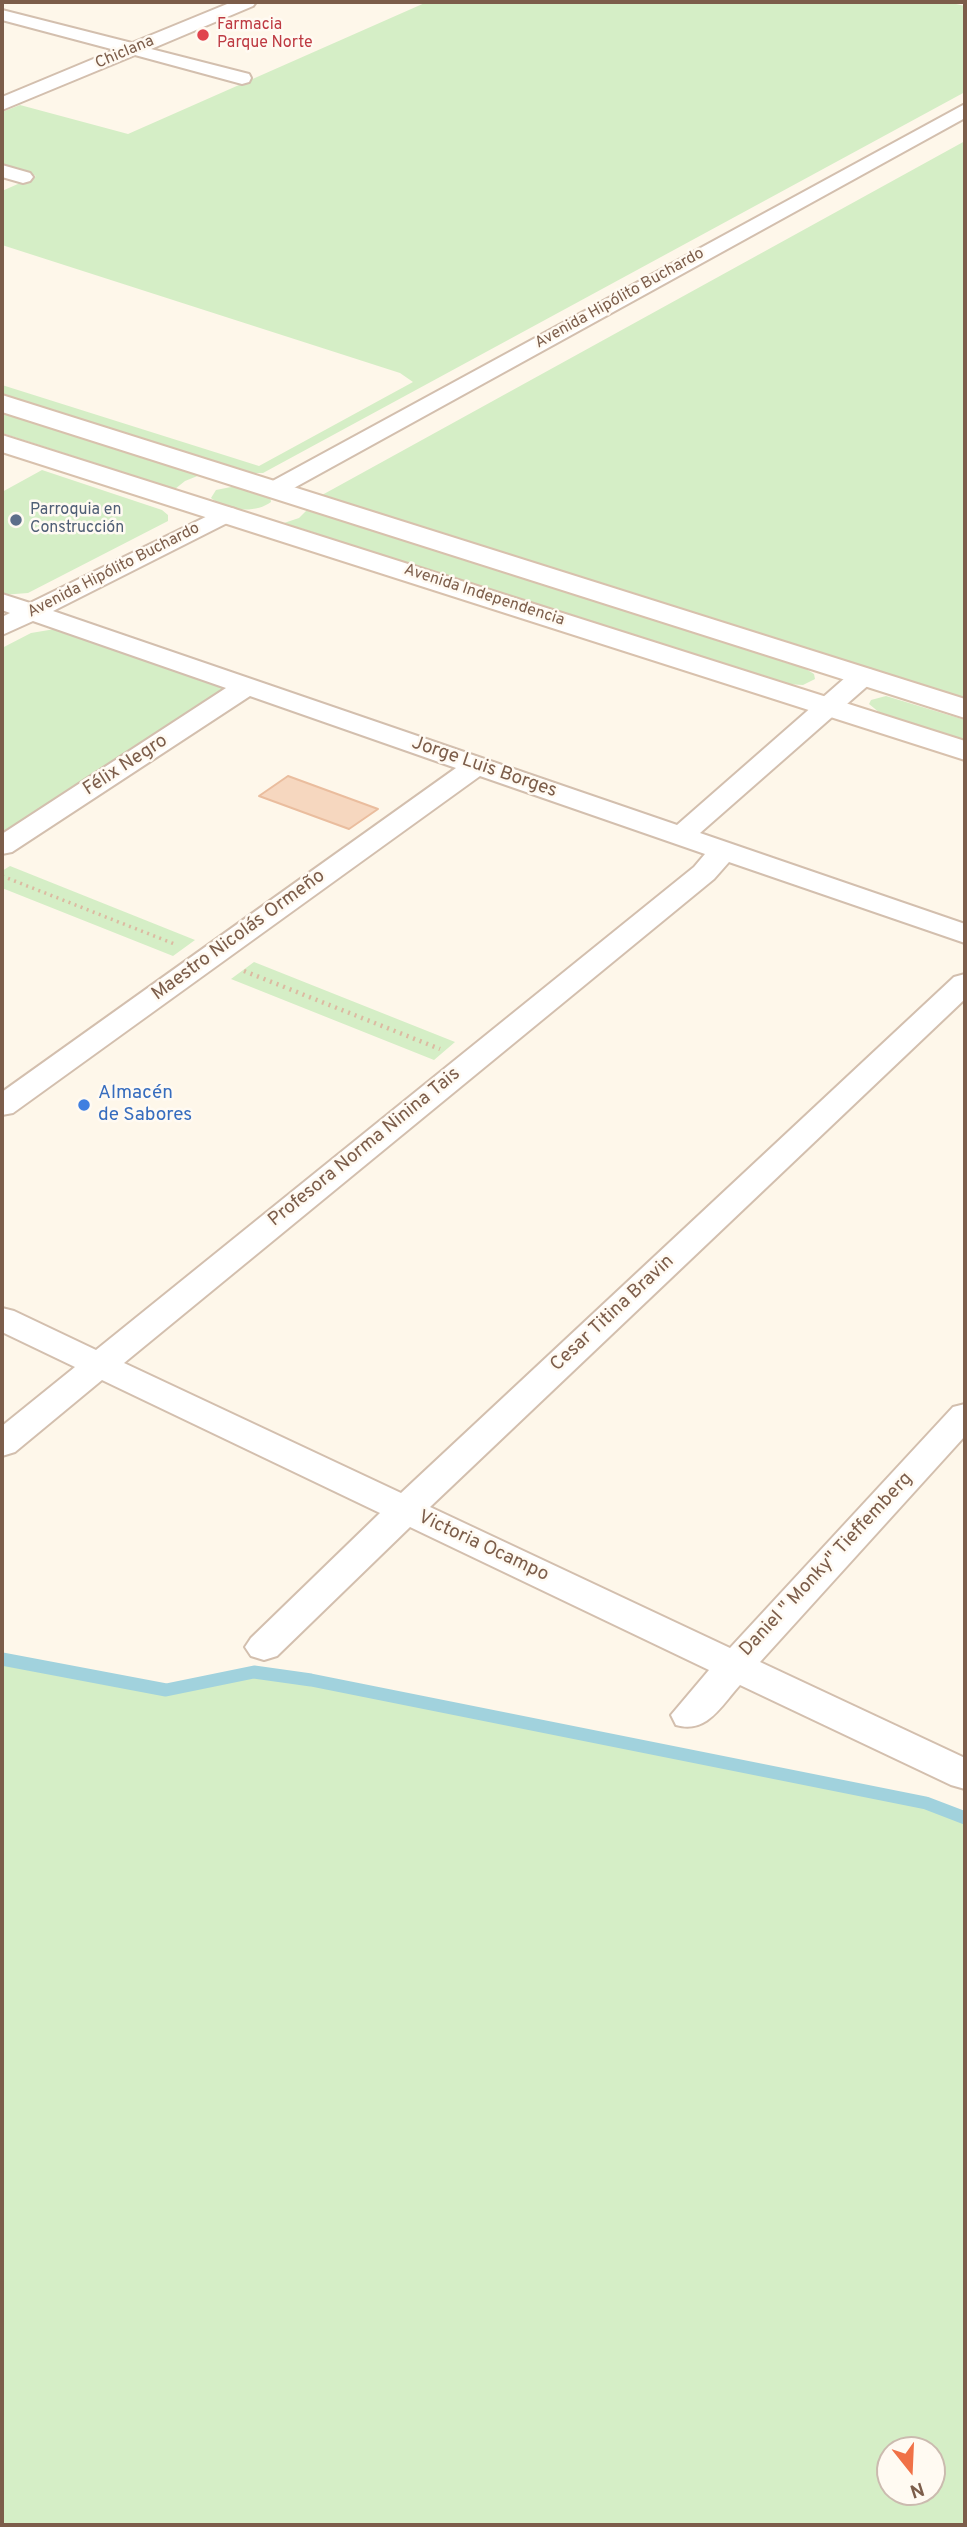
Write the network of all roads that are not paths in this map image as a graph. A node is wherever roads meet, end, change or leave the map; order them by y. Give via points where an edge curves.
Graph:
1 (247, 2) edge
2 (3, 16) edge
3 (135, 49) junction
4 (242, 78) dead end
5 (2, 104) edge
6 (965, 110) edge
7 (2, 171) edge
8 (23, 177) dead end
9 (2, 403) edge
10 (2, 443) edge
11 (237, 477) junction
12 (284, 491) junction
13 (189, 502) junction
14 (237, 518) junction
15 (2, 602) edge
16 (32, 612) junction
17 (2, 627) edge
18 (863, 676) junction
19 (249, 685) junction
20 (829, 707) junction
21 (965, 709) edge
22 (965, 751) edge
23 (476, 766) junction
24 (682, 835) junction
25 (2, 846) edge
26 (724, 850) junction
27 (965, 934) edge
28 (965, 983) edge
29 (2, 1106) edge
30 (2, 1319) edge
31 (98, 1365) junction
32 (965, 1415) edge
33 (2, 1444) edge
34 (405, 1510) junction
35 (264, 1647) dead end
36 (735, 1666) junction
37 (690, 1715) dead end
38 (965, 1774) edge

1 - 3 street, Chiclana
2 - 3 street
3 - 4 street
3 - 5 street, Chiclana
6 - 12 street, Avenida Hipólito Buchardo
7 - 8 street
9 - 11 main road
10 - 13 main road, Avenida Independencia
11 - 12 main road
11 - 13 main road via 205,484
12 - 14 main road via 293,501 284,512
12 - 18 main road
13 - 14 main road, Avenida Independencia
14 - 16 street, Avenida Hipólito Buchardo
14 - 20 main road, Avenida Independencia
15 - 16 street, Jorge Luis Borges
16 - 17 street, Avenida Hipólito Buchardo
16 - 19 street, Jorge Luis Borges
18 - 20 street
18 - 21 main road
19 - 23 street, Jorge Luis Borges
19 - 25 street, Félix Negro
20 - 22 main road, Avenida Independencia
20 - 24 street
23 - 24 street, Jorge Luis Borges
23 - 29 street, Maestro Nicolás Ormeño
24 - 26 street, Jorge Luis Borges
26 - 27 street, Jorge Luis Borges
26 - 31 street, Profesora Norma Ninina Tais via 704,873
28 - 34 street, Cesar Titina Bravin
30 - 31 street, Victoria Ocampo
31 - 33 street, Profesora Norma Ninina Tais
31 - 34 street, Victoria Ocampo
32 - 36 street, Daniel " Monky" Tieffemberg
34 - 35 street, Cesar Titina Bravin
34 - 36 street, Victoria Ocampo
36 - 37 street, Daniel " Monky" Tieffemberg
36 - 38 street, Victoria Ocampo

